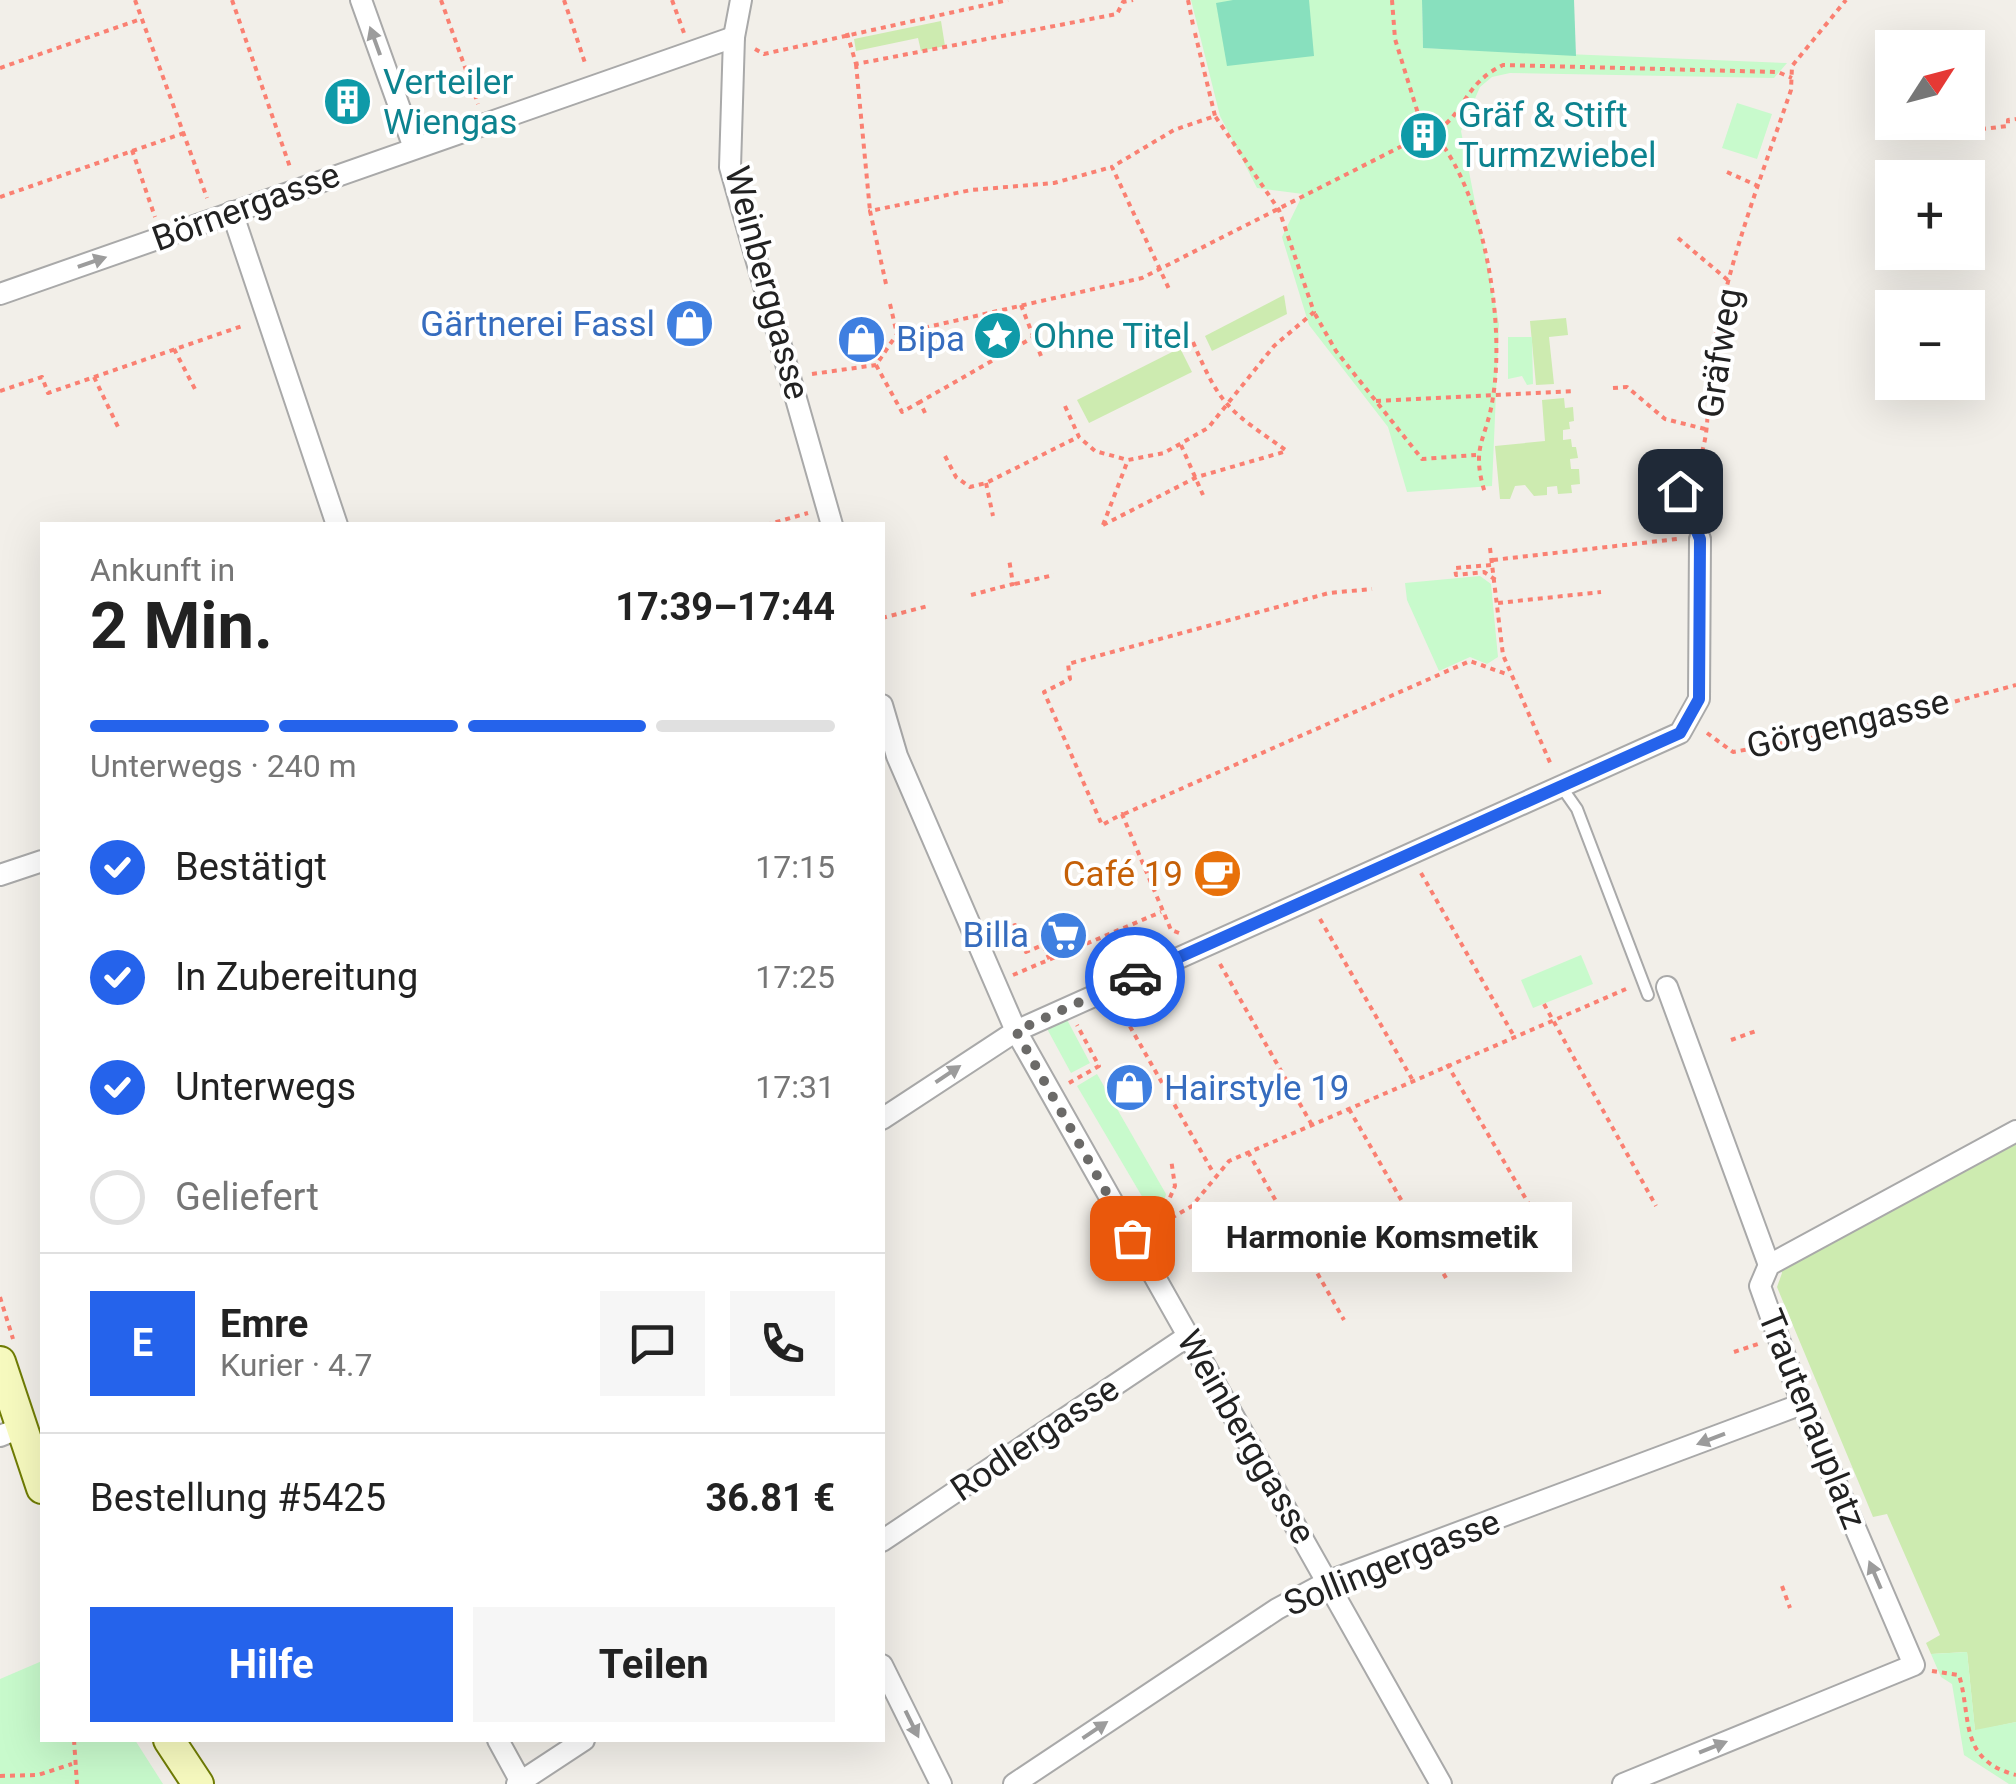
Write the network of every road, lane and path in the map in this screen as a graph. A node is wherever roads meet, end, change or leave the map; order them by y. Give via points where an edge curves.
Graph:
1 (135, 0) edge
2 (232, 0) edge
3 (361, 0) edge
4 (442, 0) edge
5 (564, 0) edge
6 (672, 0) edge
7 (741, 0) edge
8 (1008, 0) edge
9 (1133, 0) edge
10 (1188, 0) edge
11 (1392, 0) edge
12 (1846, 0) edge
13 (142, 18) junction
14 (1193, 24) dead end
15 (1195, 32) dead end
16 (847, 34) junction
17 (734, 37) junction
18 (690, 52) junction
19 (856, 64) junction
20 (0, 68) edge
21 (1792, 78) junction
22 (593, 86) junction
23 (1216, 116) junction
24 (2016, 119) edge
25 (1420, 120) junction
26 (484, 123) junction
27 (1985, 129) edge
28 (1438, 130) junction
29 (184, 134) junction
30 (1438, 139) junction
31 (1410, 142) junction
32 (414, 148) junction
33 (132, 150) junction
34 (1112, 168) junction
35 (1727, 172) dead end
36 (1758, 186) junction
37 (298, 189) junction
38 (0, 196) edge
39 (1279, 210) junction
40 (870, 211) junction
41 (223, 215) junction
42 (162, 237) junction
43 (1678, 238) dead end
44 (1160, 269) junction
45 (1730, 282) junction
46 (886, 284) dead end
47 (1170, 291) dead end
48 (0, 294) edge
49 (890, 304) dead end
50 (1021, 304) junction
51 (1314, 312) junction
52 (267, 317) junction
53 (897, 334) junction
54 (1032, 338) junction
55 (1193, 342) dead end
56 (174, 350) junction
57 (1040, 356) dead end
58 (876, 365) junction
59 (94, 377) junction
60 (793, 380) junction
61 (1613, 388) dead end
62 (196, 391) dead end
63 (1575, 391) dead end
64 (0, 392) edge
65 (1494, 397) junction
66 (1376, 401) junction
67 (920, 402) junction
68 (1065, 406) dead end
69 (1227, 408) junction
70 (925, 413) dead end
71 (1706, 429) junction
72 (120, 431) dead end
73 (1079, 436) junction
74 (1181, 446) junction
75 (1476, 455) junction
76 (946, 456) dead end
77 (1128, 460) junction
78 (1197, 477) junction
79 (986, 483) junction
80 (1680, 491) joint
81 (1486, 493) dead end
82 (1203, 494) dead end
83 (830, 516) edge
84 (993, 516) dead end
85 (336, 522) edge
86 (787, 522) edge
87 (1700, 539) junction
88 (1490, 548) dead end
89 (1008, 559) dead end
90 (1493, 562) junction
91 (1054, 575) dead end
92 (1496, 580) junction
93 (1013, 584) junction
94 (1372, 589) dead end
95 (1602, 592) dead end
96 (971, 596) dead end
97 (1498, 604) junction
98 (928, 606) dead end
99 (885, 617) edge
100 (1509, 675) junction
101 (2016, 685) edge
102 (885, 716) edge
103 (1691, 721) junction
104 (1563, 789) junction
105 (1122, 814) junction
106 (1411, 856) junction
107 (40, 862) edge
108 (0, 875) edge
109 (1310, 900) junction
110 (1162, 912) junction
111 (977, 941) junction
112 (1209, 945) junction
113 (1050, 960) junction
114 (1644, 982) junction
115 (995, 983) junction
116 (1109, 988) junction
117 (1658, 991) joint
118 (1544, 1004) dead end
119 (1068, 1007) junction
120 (1551, 1022) junction
121 (1016, 1031) junction
122 (1756, 1031) dead end
123 (1515, 1038) junction
124 (1732, 1040) dead end
125 (1447, 1064) junction
126 (1412, 1080) junction
127 (1052, 1093) junction
128 (1348, 1109) junction
129 (885, 1117) edge
130 (1312, 1125) junction
131 (2016, 1131) edge
132 (1248, 1152) junction
133 (1170, 1159) dead end
134 (1214, 1174) junction
135 (1656, 1206) dead end
136 (1158, 1225) junction
137 (1544, 1230) dead end
138 (1144, 1236) dead end
139 (1770, 1265) junction
140 (1446, 1278) dead end
141 (1344, 1320) dead end
142 (1188, 1336) junction
143 (1750, 1346) dead end
144 (1734, 1352) dead end
145 (0, 1362) edge
146 (1802, 1404) junction
147 (10, 1432) edge
148 (40, 1484) edge
149 (885, 1539) edge
150 (1329, 1581) junction
151 (1782, 1586) dead end
152 (1790, 1608) dead end
153 (1914, 1664) junction
154 (885, 1670) edge
155 (74, 1742) edge
156 (170, 1742) edge
157 (499, 1742) edge
158 (581, 1742) edge
159 (72, 1764) junction
160 (2016, 1775) edge
161 (0, 1776) edge
162 (520, 1783) edge
163 (77, 1784) edge
164 (198, 1784) edge
165 (941, 1784) edge
166 (1014, 1784) edge
167 (1441, 1784) edge
168 (1623, 1784) edge

1 - 13 path
2 - 37 path
32 -> 3 street
4 - 26 path
5 - 22 path
6 - 18 path
7 - 17 street, Weinberggasse
8 - 16 path
9 - 19 path via 1123,2 1118,14
10 - 14 path
11 - 25 path via 1395,39
12 - 21 path, Gräfweg via 1792,66
13 - 20 path
13 - 29 path
15 - 23 path
16 - 17 path via 764,54
16 - 19 path
17 - 18 street, Börnergasse
17 - 60 street, Weinberggasse via 730,167
18 - 22 street, Börnergasse
19 - 40 path
21 - 28 path via 1778,72 1503,66 1479,77
21 - 36 path, Gräfweg
22 - 26 street, Börnergasse
23 - 34 path via 1174,130
23 - 39 path
24 - 27 path
25 - 28 path
25 - 31 path via 1409,128
26 - 32 street, Börnergasse
28 - 30 path
29 - 33 path
29 - 41 path
30 - 31 path via 1422,150
30 - 65 path via 1471,202 1482,244 1492,304
31 - 39 path
32 - 37 street, Börnergasse
33 - 38 path
33 - 42 path
34 - 40 path
34 - 44 path
35 - 36 path
36 - 45 path, Gräfweg
37 - 41 street, Börnergasse
39 - 44 path
39 - 51 path
40 - 46 path
41 - 42 street, Börnergasse
41 - 52 street
48 -> 42 street, Börnergasse
43 - 45 path
44 - 47 path
44 - 50 path
45 - 71 path, Gräfweg via 1711,362
49 - 53 path
50 - 53 path
50 - 54 path
51 - 66 path
51 - 69 path via 1274,346
52 - 56 path
52 - 85 street
53 - 58 path
54 - 57 path
54 - 67 path
55 - 69 path
56 - 59 path
56 - 62 path
58 - 60 path
58 - 67 path via 902,412
59 - 64 path via 48,393 42,377
59 - 72 path
60 - 83 street, Weinberggasse
61 - 71 path via 1626,387 1665,419
63 - 65 path
65 - 66 path
65 - 75 path
66 - 75 path via 1422,459
67 - 70 path
68 - 73 path
69 - 74 path
69 - 78 path via 1287,451
71 - 80 path, Gräfweg via 1705,455
73 - 77 path via 1096,451
73 - 79 path
74 - 77 path
74 - 78 path
75 - 81 path
76 - 79 path via 956,478 970,487
77 - 78 path via 1103,525
78 - 82 path
79 - 84 path
80 - 87 lane
83 - 86 path
87 - 90 path
87 - 103 street via 1699,699
88 - 90 path
89 - 93 path
90 - 92 path
90 - 92 path via 1456,568 1456,575 1484,572
91 - 93 path
92 - 97 path
93 - 96 path
94 - 105 path via 1329,593 1068,664 1070,679 1044,692 1102,826
95 - 97 path
97 - 100 path
98 - 99 path
100 - 104 path
100 - 105 path via 1470,660
101 - 103 path, Görgengasse via 1733,752
102 - 111 street, Weinberggasse
103 - 104 street, Görgengasse via 1666,742
104 - 106 street, Görgengasse
104 - 114 lane via 1577,809
105 - 110 path
106 - 109 street, Görgengasse
106 - 123 path
107 - 108 street
109 - 112 street, Görgengasse
109 - 126 path
110 - 112 path via 1171,930
110 - 113 path
111 - 113 path via 1016,925 1026,952 1044,945
111 - 115 street, Weinberggasse
112 - 116 street, Görgengasse
112 - 130 path
113 - 115 path
114 - 117 lane
114 - 120 path
115 - 121 street, Weinberggasse
116 - 119 street, Görgengasse
116 - 134 path
117 - 139 street
118 - 120 path
119 - 121 street, Görgengasse
119 - 127 path via 1099,1066
120 - 123 path
120 - 135 path
121 - 127 street, Weinberggasse
129 -> 121 street, Görgengasse
122 - 124 path
123 - 125 path
125 - 126 path
125 - 137 path
126 - 128 path
127 - 142 street, Weinberggasse
128 - 130 path
128 - 140 path
130 - 132 path
131 - 139 street, Trautenauplatz
132 - 134 path
132 - 141 path
133 - 136 path via 1176,1186
134 - 136 path via 1192,1206
136 - 138 path
139 - 146 street, Trautenauplatz via 1760,1286
142 - 149 street, Rodlergasse
142 - 150 street, Weinberggasse
143 - 144 path
145 - 147 main road
146 -> 150 street, Sollingergasse
153 -> 146 street, Trautenauplatz
147 - 148 main road
166 -> 150 street, Sollingergasse
150 - 167 street, Weinberggasse
151 - 152 path
153 - 160 path via 1959,1675 1972,1743 1992,1765
168 -> 153 street
154 -> 165 street
155 - 159 path
156 - 164 main road
157 - 162 street
158 - 162 street
159 - 161 path via 38,1775
159 - 163 path

